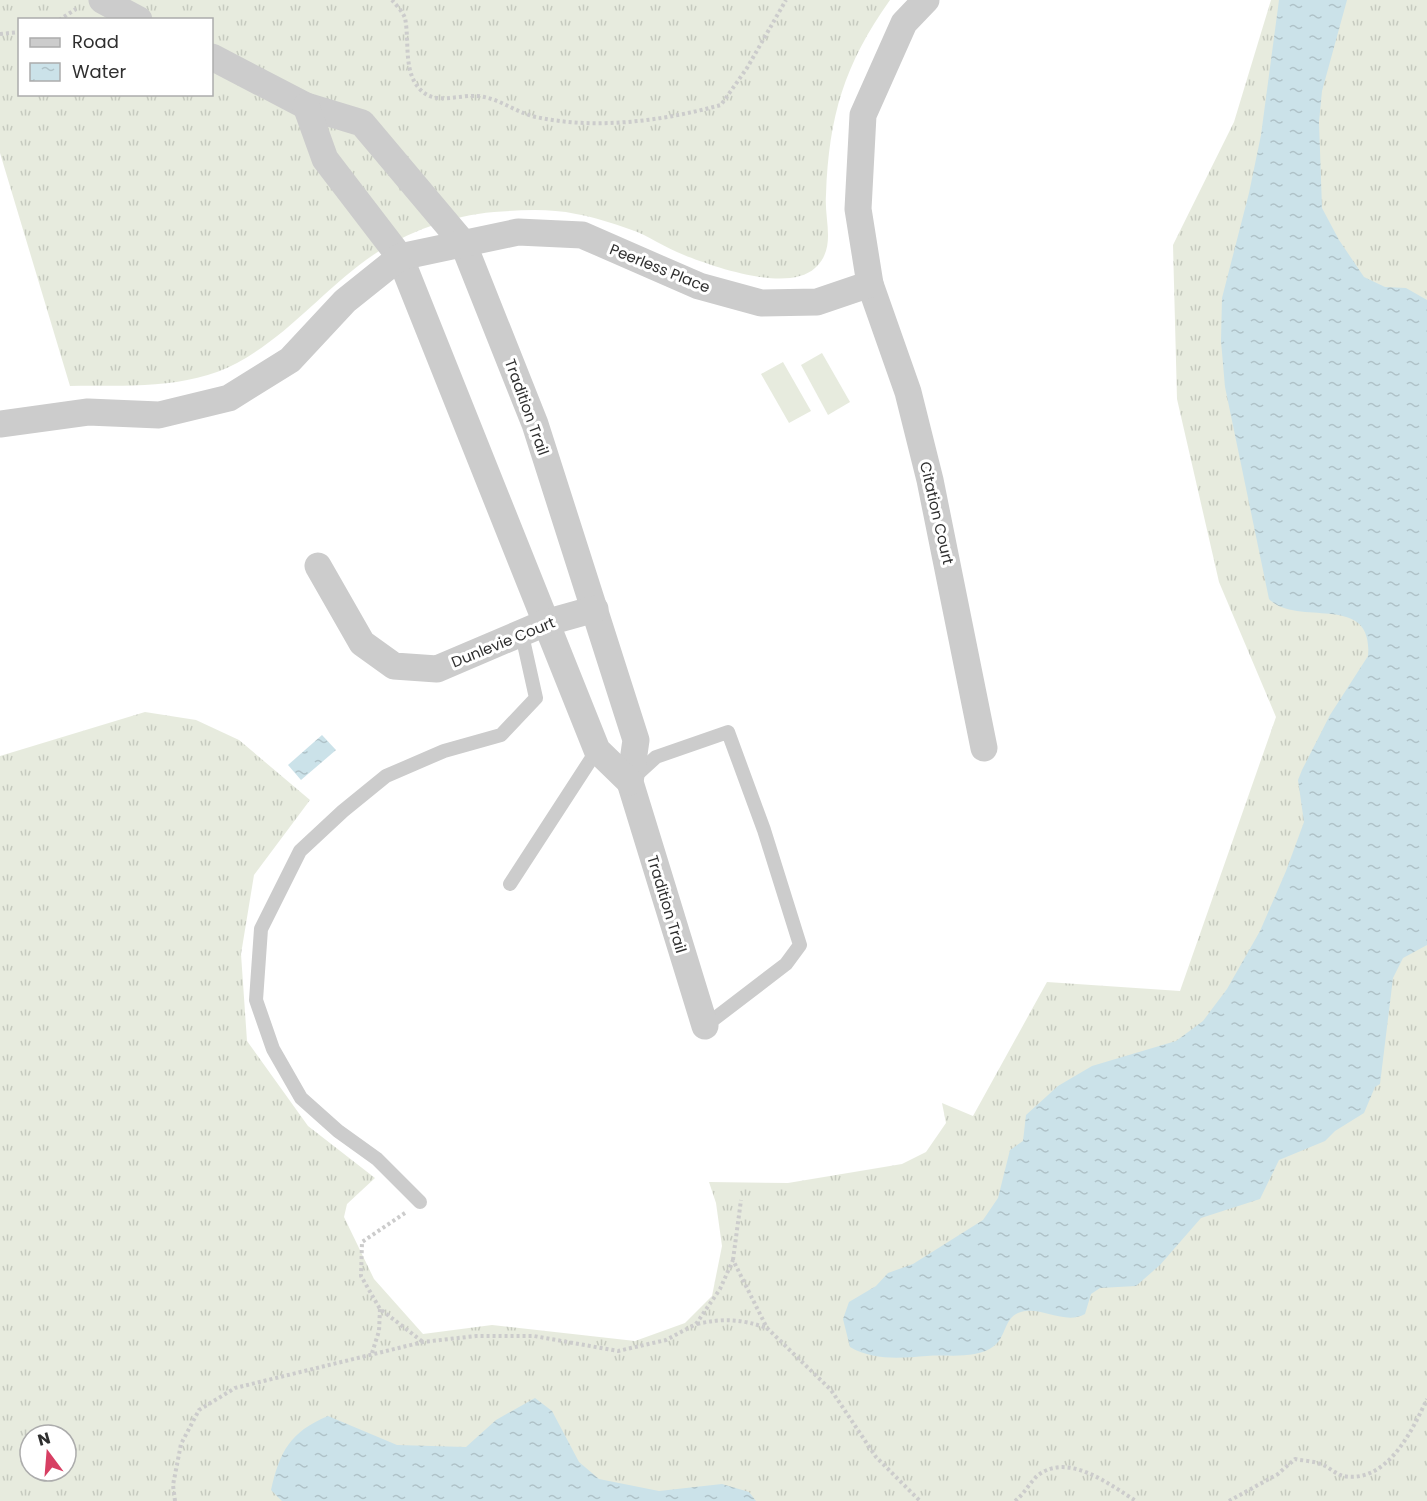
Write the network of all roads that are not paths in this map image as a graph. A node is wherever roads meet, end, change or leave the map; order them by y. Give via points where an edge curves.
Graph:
1 (926, 0) edge
2 (90, 4) edge
3 (134, 18) edge
4 (213, 58) edge
5 (306, 106) junction
6 (463, 243) junction
7 (400, 257) junction
8 (870, 284) junction
9 (0, 424) edge
10 (318, 566) dead end
11 (595, 609) junction
12 (533, 629) junction
13 (984, 748) dead end
14 (597, 750) junction
15 (630, 782) junction
16 (510, 884) dead end
17 (705, 1026) joint
18 (420, 1202) road end

1 - 8 street via 904,23 862,115 858,210
2 - 3 street
4 - 5 street, Tradition Trail
5 - 6 street, Tradition Trail via 363,123
5 - 7 street, Tradition Trail via 325,159
6 - 7 street, Peerless Place
6 - 8 street, Peerless Place via 518,232 582,235 699,286 761,303 818,302
6 - 11 street, Tradition Trail via 535,424
7 - 9 street via 345,301 290,360 229,398 159,415 88,412
7 - 12 street, Tradition Trail
8 - 13 street, Citation Court via 908,392 927,469
10 - 12 street, Dunlevie Court via 362,643 394,666 437,669
11 - 12 street, Dunlevie Court
11 - 15 street, Tradition Trail via 636,740
12 - 14 street, Tradition Trail
12 - 18 lane via 536,698 501,735 417,761 386,776 351,804 300,851 261,929 256,1000 273,1049 301,1098 377,1159
14 - 15 street, Tradition Trail
14 - 16 lane
15 - 17 street, Tradition Trail
15 - 17 lane via 656,757 728,732 800,945 786,964

